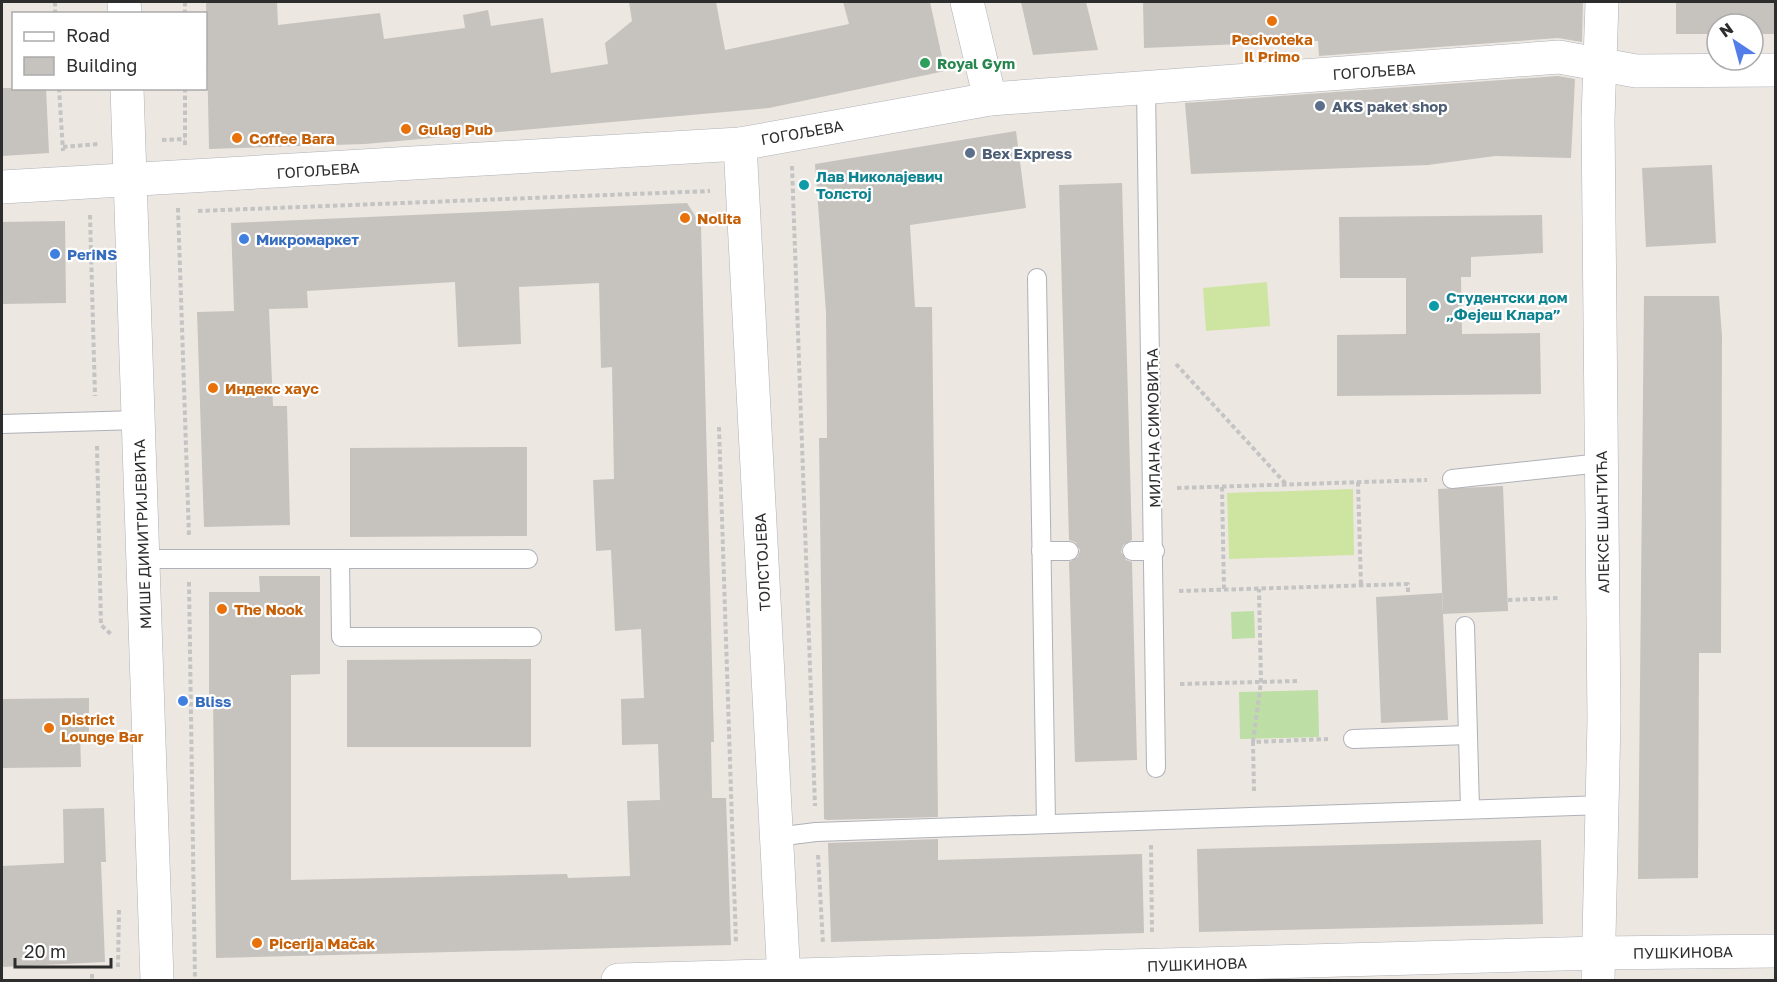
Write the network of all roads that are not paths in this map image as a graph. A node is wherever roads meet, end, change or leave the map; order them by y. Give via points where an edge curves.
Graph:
1 (967, 2) edge
2 (1602, 2) edge
3 (1599, 64) junction
4 (1776, 70) edge
5 (1146, 88) junction
6 (127, 90) edge
7 (990, 99) junction
8 (740, 144) junction
9 (129, 181) junction
10 (2, 187) edge
11 (1037, 278) dead end
12 (138, 420) junction
13 (2, 424) edge
14 (1601, 463) junction
15 (1452, 480) dead end
16 (1041, 551) junction
17 (1069, 551) dead end
18 (1132, 551) dead end
19 (1155, 551) junction
20 (143, 559) junction
21 (340, 559) junction
22 (528, 559) dead end
23 (1465, 626) dead end
24 (532, 637) dead end
25 (1468, 735) junction
26 (1353, 739) dead end
27 (1156, 768) dead end
28 (1603, 805) junction
29 (1470, 809) junction
30 (1046, 824) junction
31 (776, 837) junction
32 (1776, 951) edge
33 (1599, 967) edge
34 (783, 978) edge
35 (157, 981) edge
36 (618, 981) edge

1 - 7 street
2 - 3 street, АЛЕКСЕ ШАНТИЋА
3 - 4 street, ГОГОЉЕВА via 1636,71
3 - 5 street, ГОГОЉЕВА via 1560,57
3 - 14 street, АЛЕКСЕ ШАНТИЋА
5 - 7 street, ГОГОЉЕВА
5 - 19 lane, МИЛАНА СИМОВИЋА
6 - 9 street, МИШЕ ДИМИТРИЈЕВИЋА
7 - 8 street, ГОГОЉЕВА
8 - 9 street, ГОГОЉЕВА
8 - 31 street, ТОЛСТОЈЕВА
9 - 10 street, ГОГОЉЕВА
9 - 12 street, МИШЕ ДИМИТРИЈЕВИЋА
11 - 16 lane
12 - 13 lane
12 - 20 street, МИШЕ ДИМИТРИЈЕВИЋА
14 - 15 lane
14 - 28 street, АЛЕКСЕ ШАНТИЋА
16 - 17 lane
16 - 30 lane
18 - 19 lane
19 - 27 lane, МИЛАНА СИМОВИЋА
20 - 21 lane
20 - 35 street, МИШЕ ДИМИТРИЈЕВИЋА
21 - 22 lane
21 - 24 lane via 341,637
23 - 25 lane
25 - 26 lane
25 - 29 lane
28 - 29 lane
28 - 33 street, АЛЕКСЕ ШАНТИЋА
29 - 30 lane
30 - 31 lane via 816,832
31 - 34 street, ТОЛСТОЈЕВА
32 - 33 street, ПУШКИНОВА
33 - 34 street, ПУШКИНОВА via 823,974
34 - 36 street, ПУШКИНОВА

